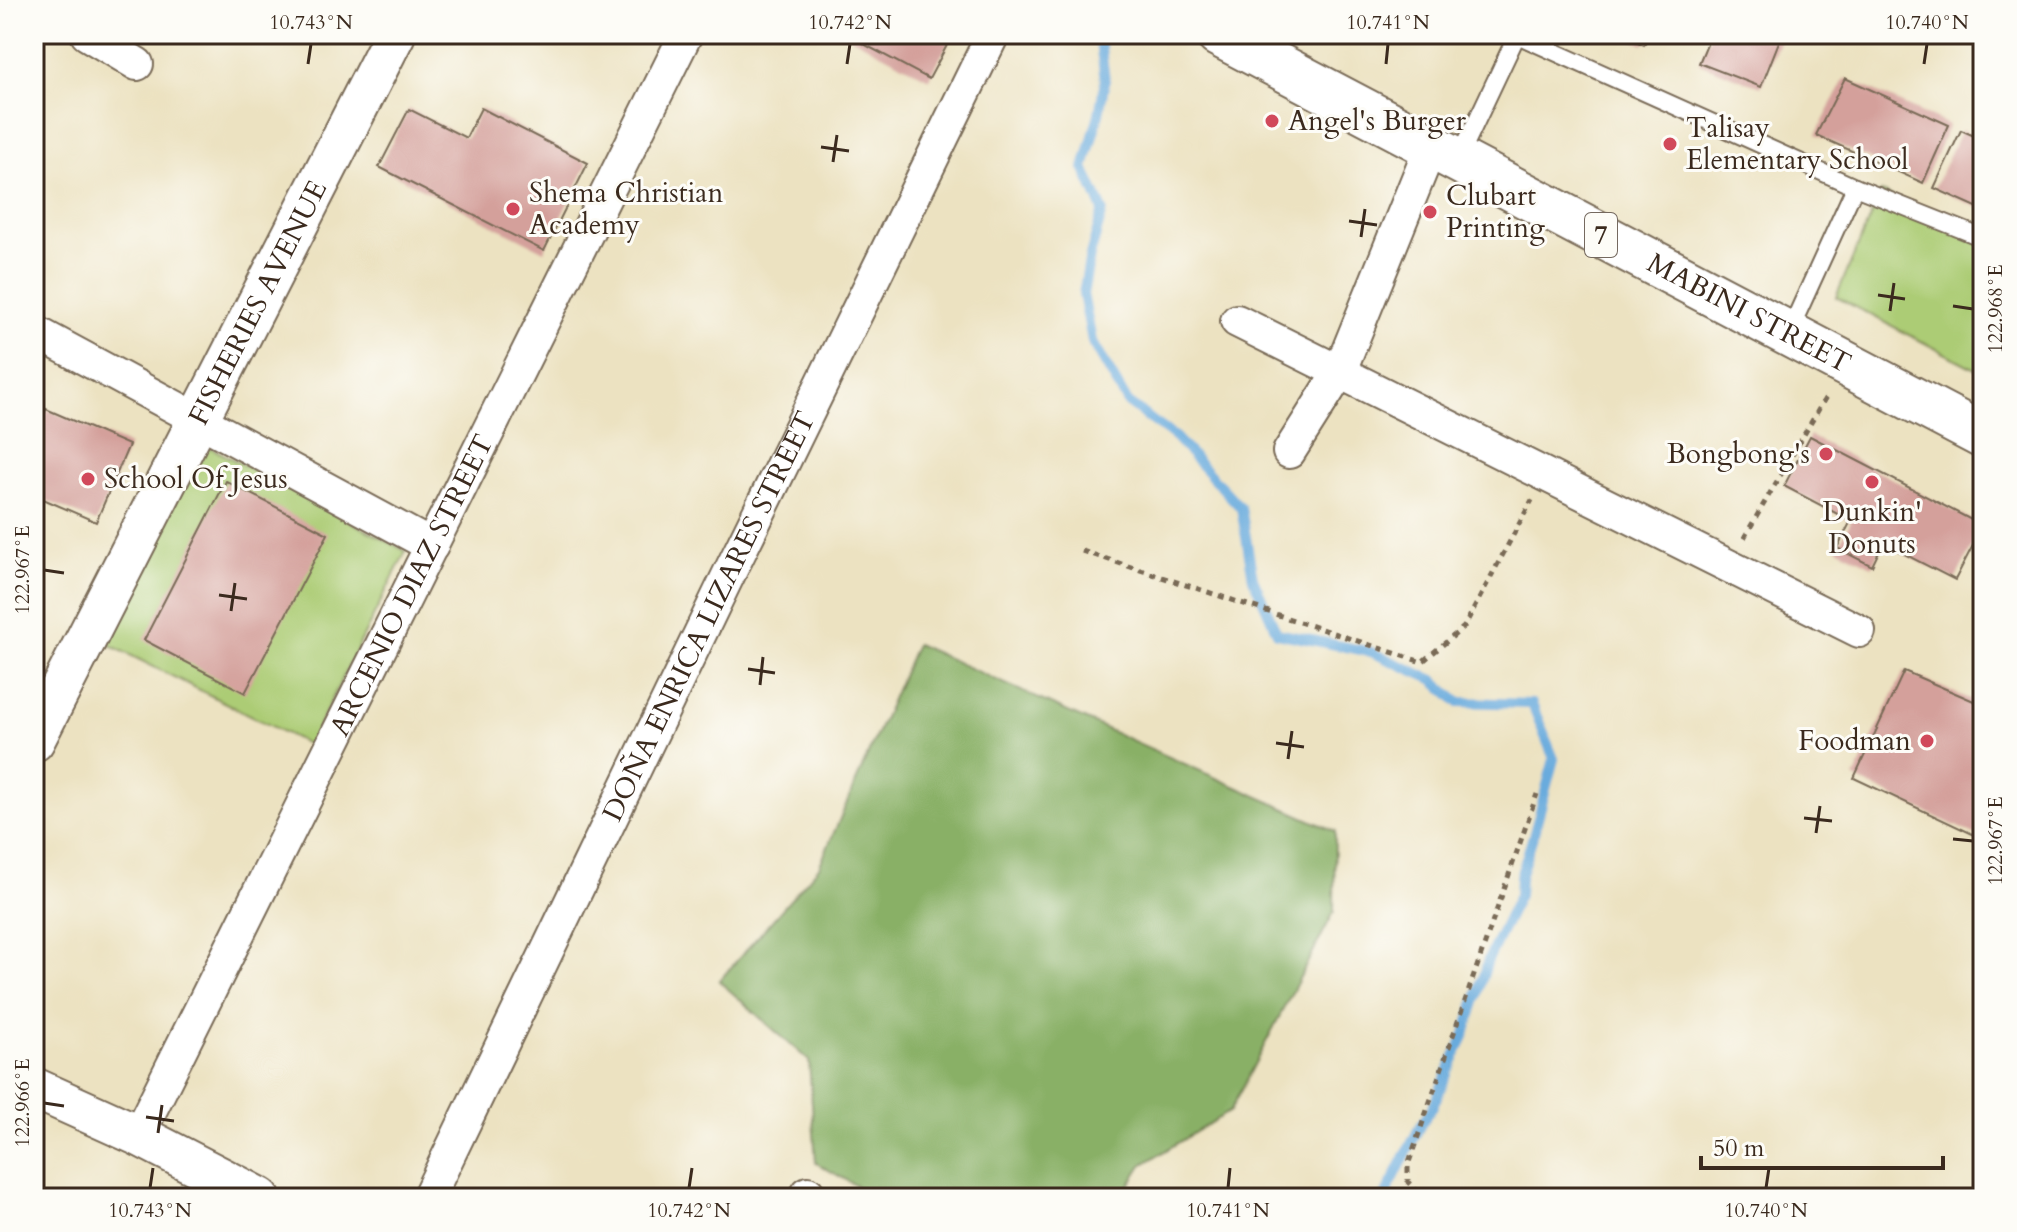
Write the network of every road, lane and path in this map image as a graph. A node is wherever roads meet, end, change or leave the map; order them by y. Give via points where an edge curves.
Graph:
1 (87, 34) edge
2 (395, 34) edge
3 (686, 34) edge
4 (993, 34) edge
5 (1218, 34) edge
6 (1516, 34) edge
7 (137, 64) dead end
8 (1444, 153) junction
9 (1855, 187) junction
10 (1983, 238) edge
11 (1237, 321) dead end
12 (34, 331) edge
13 (1788, 334) junction
14 (1845, 363) junction
15 (1339, 373) junction
16 (198, 420) junction
17 (1983, 436) edge
18 (1289, 452) dead end
19 (1545, 475) junction
20 (432, 546) junction
21 (1082, 551) dead end
22 (1728, 567) junction
23 (1859, 631) dead end
24 (34, 741) edge
25 (1537, 794) dead end
26 (34, 1088) edge
27 (138, 1135) junction
28 (260, 1198) edge
29 (428, 1198) edge
30 (1429, 1198) edge

1 - 7 street
2 - 16 street, FISHERIES AVENUE
3 - 20 street, ARCENIO DIAZ STREET
4 - 29 street, DOÑA ENRICA LIZARES STREET
5 - 8 main road, MABINI STREET / 7
6 - 8 lane
6 - 9 lane
8 - 13 main road, MABINI STREET / 7
8 - 15 street
9 - 10 lane
9 - 13 lane
11 - 15 street
12 - 16 street
13 - 14 main road, MABINI STREET / 7
14 - 17 main road, MABINI STREET / 7
14 - 22 path
15 - 18 street
15 - 19 street
16 - 20 street
16 - 24 street, FISHERIES AVENUE
19 - 21 path via 1464,627 1422,662
19 - 22 street
20 - 27 street, ARCENIO DIAZ STREET
22 - 23 street
25 - 30 path via 1408,1165 1408,1182
26 - 27 street
27 - 28 street

